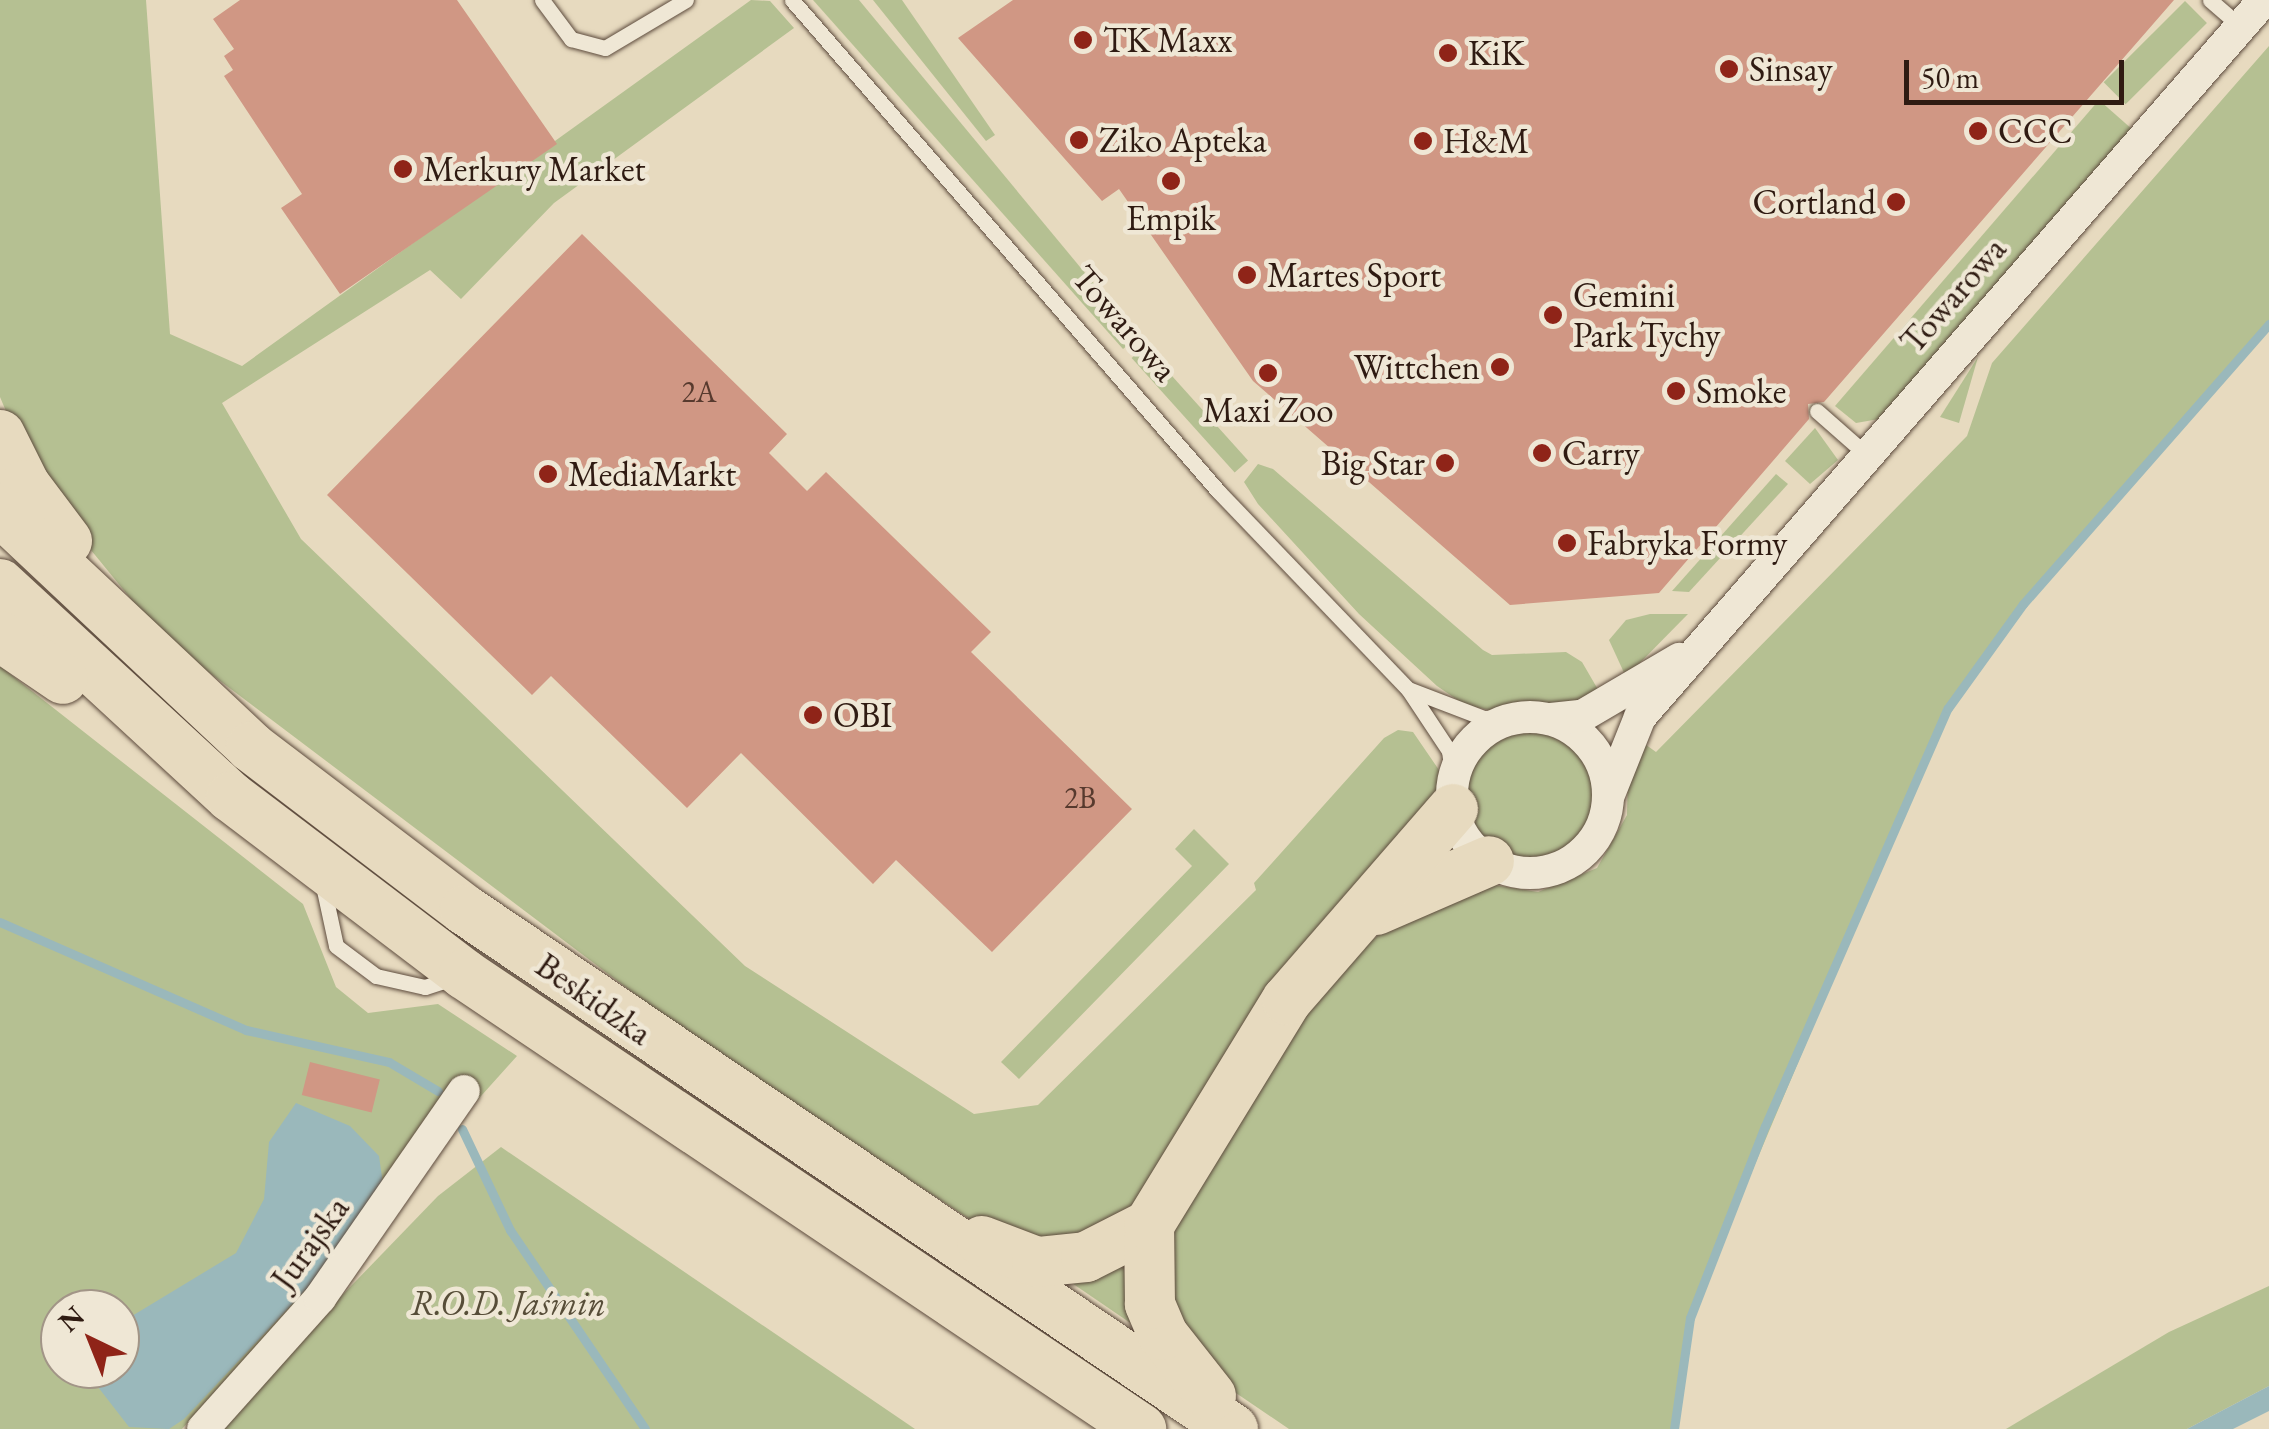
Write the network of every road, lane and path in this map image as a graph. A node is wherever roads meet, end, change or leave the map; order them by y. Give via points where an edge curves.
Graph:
1 (542, 0) edge
2 (686, 0) edge
3 (792, 0) edge
4 (2210, 0) edge
5 (2264, 0) edge
6 (2240, 26) junction
7 (1816, 411) dead end
8 (0, 434) edge
9 (1868, 456) junction
10 (0, 510) edge
11 (0, 584) edge
12 (0, 636) edge
13 (1704, 644) junction
14 (145, 652) junction
15 (1408, 690) junction
16 (1539, 718) junction
17 (1453, 794) junction
18 (232, 797) junction
19 (1608, 797) junction
20 (1490, 861) junction
21 (1358, 919) junction
22 (464, 1091) dead end
23 (914, 1217) junction
24 (1150, 1225) junction
25 (203, 1429) edge
26 (1141, 1429) edge
27 (1233, 1429) edge
28 (1241, 1429) edge

1 - 2 lane via 571,39 605,48
3 - 15 lane, Towarowa via 1219,492
4 - 6 lane
5 - 6 street, Towarowa
6 - 9 street, Towarowa
7 - 9 lane
8 - 14 main road via 25,485
9 - 13 street, Towarowa
10 - 14 main road, Beskidzka
11 - 18 main road, Beskidzka
12 - 18 main road
13 - 16 street, Towarowa via 1582,716
13 - 19 street, Towarowa via 1634,726
14 - 23 main road, Beskidzka via 251,747 465,910
15 - 16 lane, Towarowa via 1484,718
15 - 17 lane, Towarowa via 1449,751
16 - 17 street via 1478,736
16 - 19 street via 1594,748
17 - 20 street via 1460,830
17 - 21 main road
18 - 26 main road, Beskidzka via 464,974
19 - 20 street via 1604,823 1571,862 1526,874
20 - 21 main road
21 - 24 main road via 1268,1028
22 - 25 street, Jurajska via 310,1312
23 - 24 main road via 1036,1262 1086,1257
23 - 27 main road, Beskidzka
24 - 28 main road via 1150,1304 1163,1335

